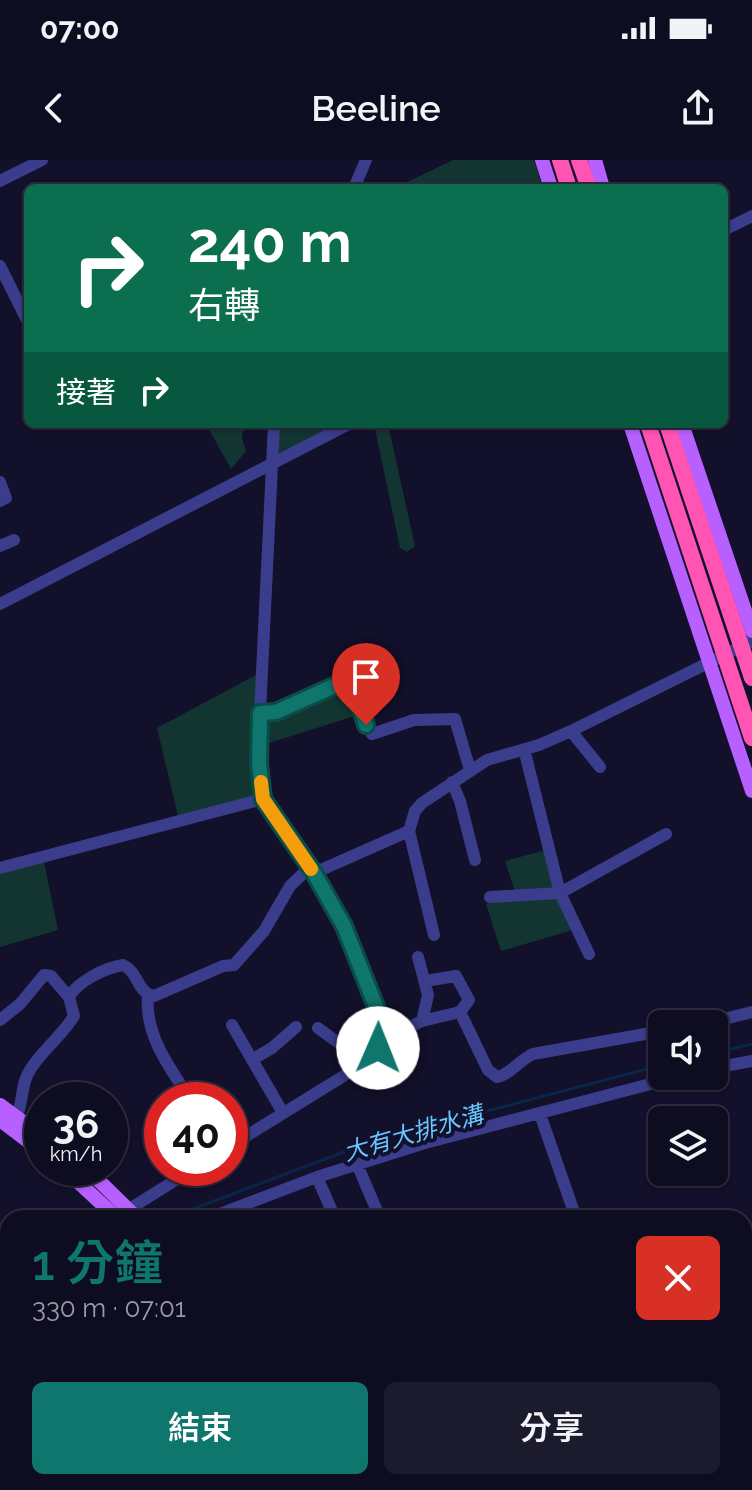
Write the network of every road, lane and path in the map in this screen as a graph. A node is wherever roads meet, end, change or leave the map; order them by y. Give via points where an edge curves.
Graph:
1 (42, 160) edge
2 (366, 160) edge
3 (542, 160) edge
4 (560, 160) edge
5 (579, 160) edge
6 (595, 160) edge
7 (0, 181) edge
8 (356, 184) edge
9 (550, 184) edge
10 (568, 184) edge
11 (588, 184) edge
12 (602, 184) edge
13 (752, 216) edge
14 (728, 228) edge
15 (0, 266) edge
16 (24, 314) edge
17 (274, 428) edge
18 (341, 428) edge
19 (631, 428) edge
20 (649, 428) edge
21 (668, 428) edge
22 (683, 428) edge
23 (273, 464) junction
24 (0, 482) edge
25 (0, 501) edge
26 (14, 540) dead end
27 (0, 546) edge
28 (0, 604) edge
29 (752, 631) edge
30 (752, 641) edge
31 (709, 662) junction
32 (752, 678) edge
33 (260, 713) junction
34 (571, 731) junction
35 (752, 738) edge
36 (524, 749) junction
37 (600, 767) dead end
38 (470, 770) junction
39 (452, 782) junction
40 (752, 791) edge
41 (263, 799) junction
42 (409, 831) junction
43 (666, 834) dead end
44 (475, 860) dead end
45 (0, 868) edge
46 (312, 870) junction
47 (560, 893) junction
48 (490, 897) dead end
49 (434, 935) dead end
50 (589, 954) dead end
51 (418, 957) dead end
52 (425, 981) junction
53 (148, 995) junction
54 (69, 997) junction
55 (460, 1012) junction
56 (752, 1012) edge
57 (728, 1018) edge
58 (0, 1020) edge
59 (422, 1021) junction
60 (232, 1025) dead end
61 (296, 1027) dead end
62 (318, 1028) dead end
63 (648, 1033) edge
64 (388, 1037) junction
65 (369, 1058) junction
66 (253, 1059) junction
67 (752, 1061) edge
68 (728, 1065) edge
69 (179, 1082) edge
70 (648, 1084) edge
71 (0, 1105) edge
72 (283, 1113) junction
73 (540, 1114) junction
74 (16, 1118) junction
75 (0, 1120) edge
76 (24, 1124) edge
77 (248, 1135) edge
78 (24, 1138) edge
79 (357, 1164) junction
80 (317, 1177) junction
81 (82, 1186) edge
82 (105, 1186) edge
83 (171, 1186) edge
84 (108, 1210) edge
85 (130, 1210) edge
86 (139, 1210) edge
87 (230, 1210) edge
88 (331, 1210) edge
89 (377, 1210) edge
90 (573, 1210) edge

1 - 7 street
2 - 8 street
3 - 9 main road
4 - 10 highway
5 - 11 highway
6 - 12 main road
13 - 14 street
15 - 16 street
17 - 23 street
18 - 23 street
19 - 31 main road
20 - 35 highway, bridge
21 - 32 highway, bridge
22 - 29 main road
23 - 28 street
23 - 33 street
24 - 25 street via 6,498
26 - 27 street
30 - 31 street
31 - 34 street
31 - 40 main road
33 - 38 street via 276,712 343,682 353,686 372,734 414,720 455,719
33 - 41 street
34 - 36 street
34 - 37 street
36 - 38 street
36 - 47 street
38 - 39 street
39 - 42 street via 422,803
39 - 44 street
41 - 45 street
41 - 46 street
42 - 46 street
42 - 49 street
43 - 47 street
46 - 53 street via 290,886 241,960
46 - 64 street via 344,926
47 - 48 street
47 - 50 street
51 - 52 street
52 - 55 street via 456,976 469,1000
52 - 59 street via 428,995
53 - 54 street via 123,965 110,967
53 - 69 street via 146,1017
54 - 58 street via 44,975
54 - 74 street via 74,1016 30,1069
55 - 59 street
55 - 63 street via 488,1070 497,1077 533,1054
56 - 57 street
59 - 64 street
60 - 66 street
61 - 66 street
62 - 65 street
64 - 65 street
65 - 72 street
66 - 72 street
67 - 68 street
70 - 73 street
71 - 74 main road
72 - 77 street
73 - 79 street
73 - 90 street
74 - 76 main road
75 - 78 main road
79 - 80 street
79 - 89 street
80 - 87 street
80 - 88 street
81 - 84 main road
82 - 85 main road
83 - 86 street

